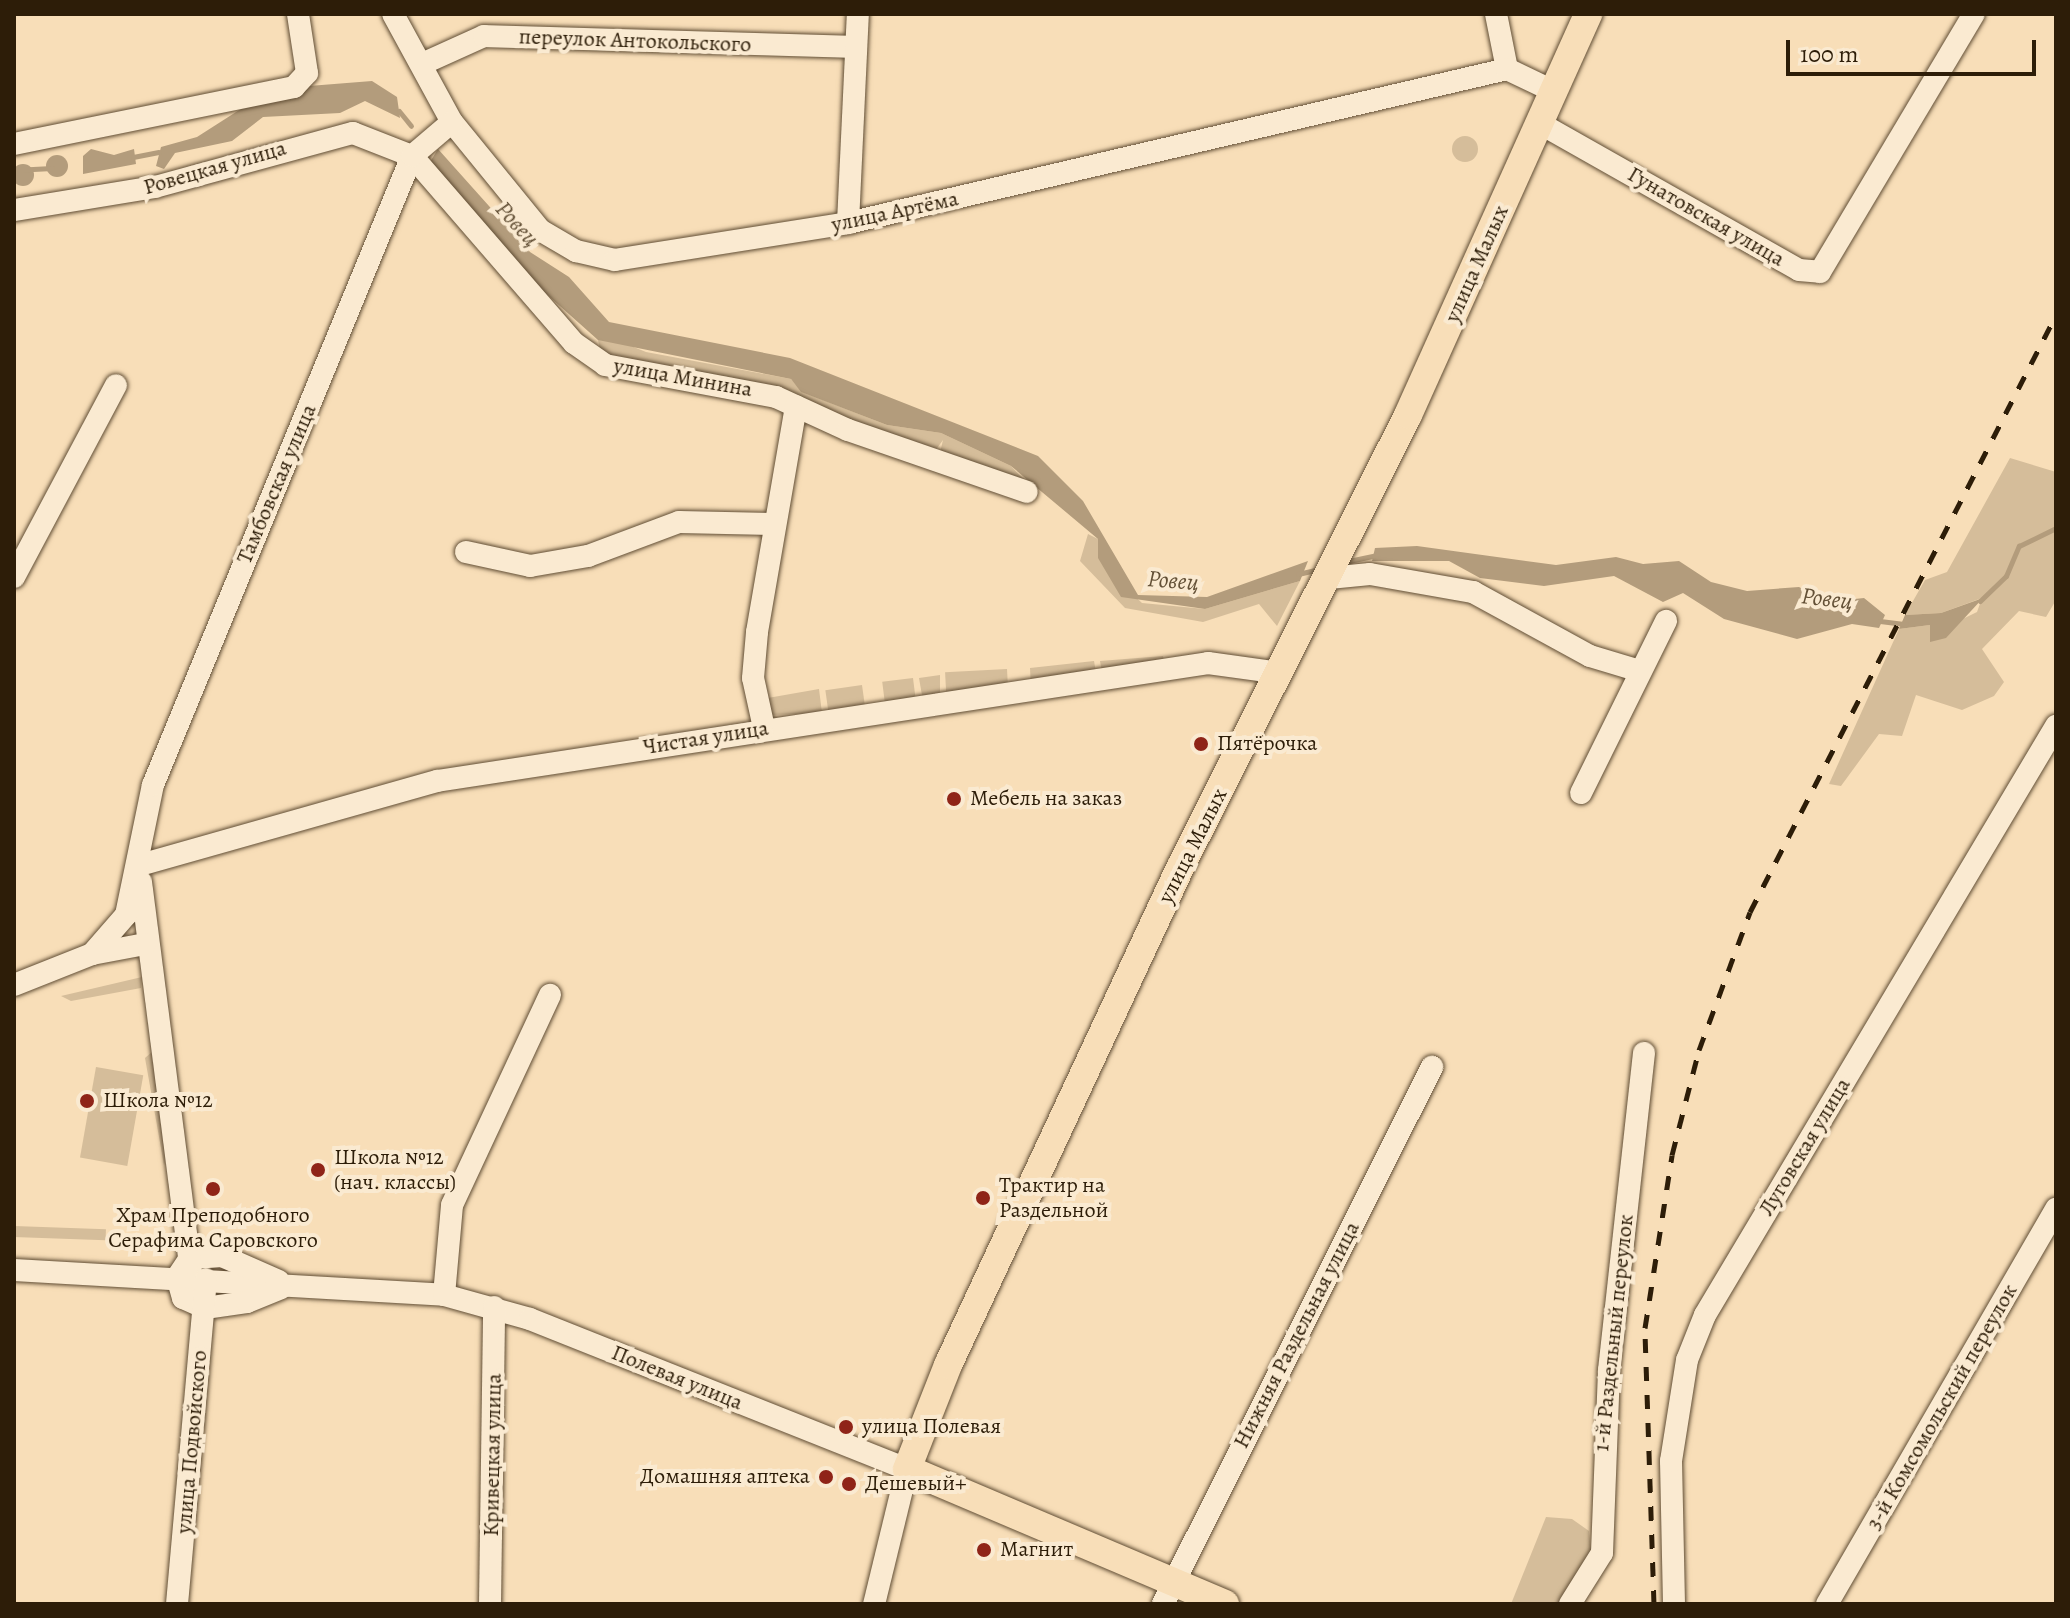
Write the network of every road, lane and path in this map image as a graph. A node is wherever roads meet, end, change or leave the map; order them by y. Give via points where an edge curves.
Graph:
1 (298, 14) edge
2 (393, 14) edge
3 (858, 14) edge
4 (1496, 14) edge
5 (1588, 14) edge
6 (1974, 14) edge
7 (855, 47) junction
8 (422, 64) junction
9 (1507, 69) junction
10 (1555, 92) junction
11 (452, 122) junction
12 (1541, 124) junction
13 (14, 144) edge
14 (412, 156) junction
15 (14, 210) edge
16 (848, 223) junction
17 (116, 385) dead end
18 (796, 406) junction
19 (1027, 492) dead end
20 (772, 524) junction
21 (466, 552) dead end
22 (14, 577) edge
23 (1329, 578) junction
24 (1666, 621) dead end
25 (1640, 671) junction
26 (1281, 673) junction
27 (2056, 726) edge
28 (764, 728) junction
29 (1581, 793) dead end
30 (140, 865) junction
31 (145, 944) junction
32 (92, 954) junction
33 (14, 985) edge
34 (550, 995) dead end
35 (1644, 1053) dead end
36 (1432, 1067) dead end
37 (2056, 1209) edge
38 (14, 1270) edge
39 (191, 1273) junction
40 (291, 1285) junction
41 (444, 1295) junction
42 (494, 1307) junction
43 (205, 1308) junction
44 (907, 1469) junction
45 (1169, 1593) edge
46 (177, 1604) edge
47 (490, 1604) edge
48 (874, 1604) edge
49 (1225, 1604) edge
50 (1570, 1604) edge
51 (1674, 1604) edge
52 (1827, 1604) edge

1 - 13 street via 307,73 294,87
2 - 8 street, улица Артёма
3 - 7 street
4 - 9 street
5 - 10 main road, улица Малых
6 - 12 street, Гунатовская улица via 1820,272 1799,270
7 - 8 street, переулок Антокольского via 484,36
7 - 16 street
8 - 11 street, улица Артёма
9 - 10 street
9 - 16 street, улица Артёма
10 - 12 main road, улица Малых
11 - 14 street, Тамбовская улица
11 - 16 street, улица Артёма via 540,230 576,251 615,260
12 - 23 main road, улица Малых
14 - 15 street, Ровецкая улица via 353,133 327,136 155,187
14 - 18 street, улица Минина via 574,343 605,365 734,384
14 - 30 street, Тамбовская улица via 153,785
17 - 22 street
18 - 19 street, улица Минина
18 - 20 street
20 - 21 street via 679,522 588,556 530,566
20 - 28 street via 753,678
23 - 25 street via 1362,573 1473,592 1590,656
23 - 26 main road, улица Малых
24 - 25 street
25 - 29 street
26 - 28 street, Чистая улица via 1262,665 1208,663 982,702
26 - 44 main road, улица Малых via 1180,868 948,1365
27 - 51 street, Луговская улица via 1705,1315 1677,1406 1669,1561
28 - 30 street, Чистая улица via 394,790
30 - 31 street, Тамбовская улица
30 - 32 street, Тамбовская улица via 126,915
31 - 32 street, Тамбовская улица
31 - 39 street, Тамбовская улица
32 - 33 street, Тамбовская улица
34 - 41 street via 452,1205
35 - 50 street, 1-й Раздельный переулок via 1609,1370 1602,1553
36 - 45 street, Нижняя Раздельная улица
37 - 52 street, 3-й Комсомольский переулок
38 - 39 street, Полевая улица
39 - 40 street, Полевая улица
39 - 43 street, улица Подвойского
40 - 41 street, Полевая улица
40 - 43 street
41 - 42 street, Полевая улица
42 - 44 street, Полевая улица
42 - 47 street, Кривецкая улица
43 - 46 street, улица Подвойского
44 - 45 main road
44 - 48 street, улица Малых
45 - 49 main road

